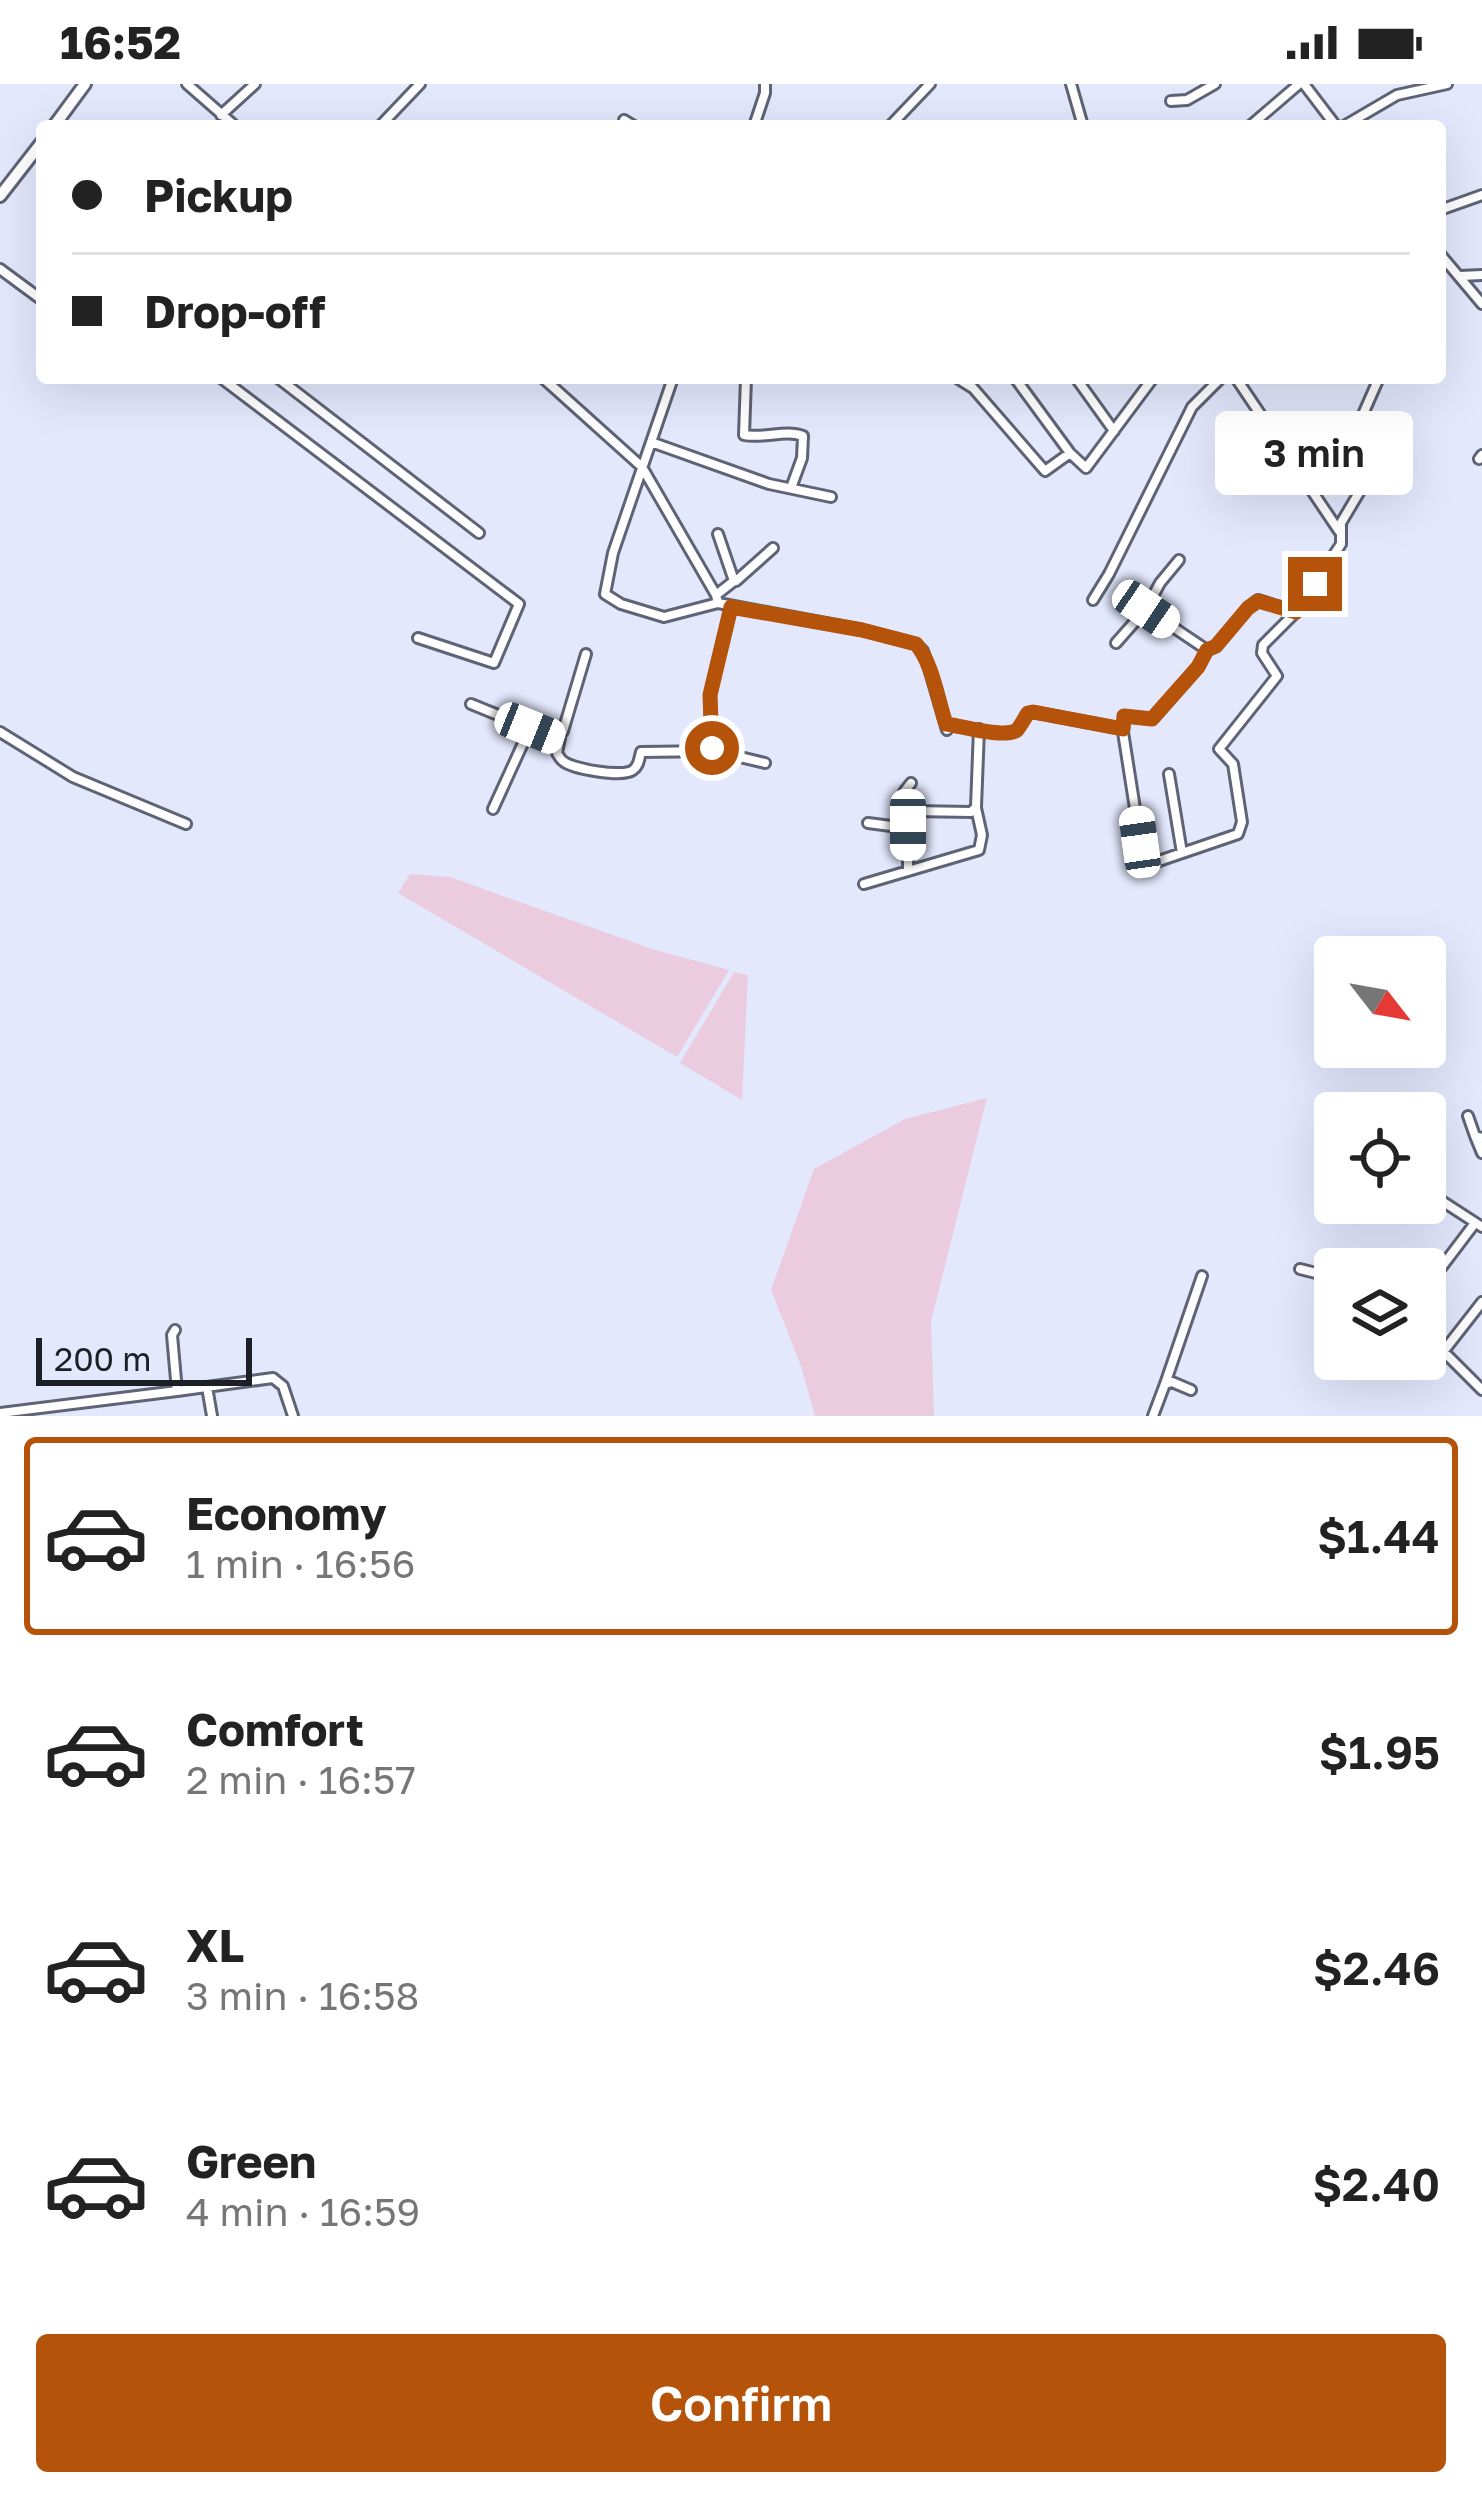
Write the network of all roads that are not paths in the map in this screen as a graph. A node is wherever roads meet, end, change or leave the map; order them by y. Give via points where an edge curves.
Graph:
1 (86, 84) edge
2 (187, 84) edge
3 (255, 84) edge
4 (420, 84) edge
5 (764, 84) edge
6 (930, 84) edge
7 (1071, 84) edge
8 (1215, 84) edge
9 (1302, 84) edge
10 (1447, 84) edge
11 (1171, 101) dead end
12 (221, 115) junction
13 (59, 120) edge
14 (227, 120) edge
15 (386, 120) edge
16 (758, 120) edge
17 (896, 120) edge
18 (1081, 120) edge
19 (1257, 120) edge
20 (1335, 120) edge
21 (1351, 120) edge
22 (36, 150) edge
23 (1482, 195) edge
24 (0, 196) edge
25 (1446, 208) edge
26 (1446, 262) edge
27 (1448, 264) junction
28 (1446, 266) edge
29 (0, 269) edge
30 (1482, 275) edge
31 (1458, 277) junction
32 (36, 296) edge
33 (1482, 304) edge
34 (229, 384) edge
35 (286, 384) edge
36 (550, 384) edge
37 (671, 384) edge
38 (746, 384) edge
39 (967, 384) edge
40 (1019, 384) edge
41 (1080, 384) edge
42 (1149, 384) edge
43 (1215, 384) edge
44 (1240, 384) edge
45 (1376, 384) edge
46 (1114, 431) junction
47 (1402, 435) dead end
48 (1381, 440) junction
49 (651, 442) junction
50 (1070, 453) junction
51 (642, 467) junction
52 (791, 488) junction
53 (831, 497) dead end
54 (479, 533) dead end
55 (718, 534) dead end
56 (1341, 535) junction
57 (773, 548) dead end
58 (1179, 560) dead end
59 (734, 581) junction
60 (717, 599) junction
61 (1093, 600) dead end
62 (731, 607) junction
63 (1146, 609) junction
64 (1296, 612) junction
65 (418, 638) dead end
66 (1116, 643) dead end
67 (1207, 650) junction
68 (586, 654) dead end
69 (471, 704) dead end
70 (530, 728) junction
71 (979, 729) junction
72 (1123, 729) junction
73 (0, 732) edge
74 (560, 738) junction
75 (715, 752) junction
76 (766, 763) dead end
77 (1169, 774) dead end
78 (911, 783) dead end
79 (976, 807) junction
80 (493, 808) dead end
81 (913, 811) junction
82 (909, 822) junction
83 (868, 823) dead end
84 (186, 824) dead end
85 (1182, 853) junction
86 (908, 871) junction
87 (864, 884) dead end
88 (1468, 1116) dead end
89 (1479, 1137) edge
90 (1482, 1153) edge
91 (1446, 1201) edge
92 (1478, 1225) edge
93 (1446, 1259) edge
94 (1300, 1269) dead end
95 (1314, 1272) edge
96 (1202, 1276) dead end
97 (1482, 1302) edge
98 (175, 1330) dead end
99 (1446, 1348) edge
100 (1446, 1355) edge
101 (1165, 1384) junction
102 (207, 1387) junction
103 (1191, 1390) dead end
104 (1482, 1390) edge
105 (176, 1391) junction
106 (0, 1413) edge
107 (212, 1416) edge
108 (293, 1416) edge
109 (1153, 1416) edge

1 - 13 street
2 - 12 street
3 - 12 street
4 - 15 street
5 - 16 street
6 - 17 street
7 - 18 street
8 - 11 street
9 - 19 street
9 - 20 street
10 - 21 street via 1396,95
12 - 14 street
22 - 24 street
23 - 25 street
26 - 27 street
27 - 28 street
27 - 31 street
29 - 32 street
30 - 31 street
31 - 33 street
34 - 65 street via 519,604 494,663
35 - 54 street
36 - 51 street
37 - 49 street
38 - 52 street via 744,435 803,436
39 - 50 street via 1045,471
40 - 50 street
41 - 46 street
42 - 46 street
43 - 61 street via 1192,407
44 - 56 street
45 - 48 street via 1360,421
46 - 50 street via 1086,467
47 - 48 street
48 - 56 street
49 - 51 street
49 - 52 street
51 - 60 street
51 - 60 street via 605,594 664,617
52 - 53 street
55 - 59 street
56 - 64 street
57 - 59 street
58 - 63 street
59 - 60 street
60 - 62 street
62 - 71 street via 916,644 946,727
62 - 75 street via 710,695
63 - 66 street
63 - 67 street
64 - 67 street via 1258,601
64 - 85 street via 1263,645 1277,676 1220,748 1233,764 1242,827
67 - 72 street via 1152,719 1124,716
68 - 74 street
69 - 70 street
70 - 74 street
70 - 80 street
71 - 72 street via 1009,733 1033,712
71 - 79 street
72 - 85 street via 1144,866
73 - 84 street via 74,777
74 - 75 street via 561,760 620,775 637,766 641,752
75 - 76 street
77 - 85 street
78 - 81 street via 902,803
79 - 81 street
79 - 86 street via 979,850
81 - 82 street
82 - 83 street
82 - 86 street
86 - 87 street
88 - 89 street
89 - 90 street
91 - 92 street
92 - 93 street
94 - 95 street
96 - 101 street
97 - 99 street
98 - 105 street
100 - 104 street
101 - 103 street
101 - 109 street
102 - 105 street
102 - 107 street
102 - 108 street via 277,1379
105 - 106 street

